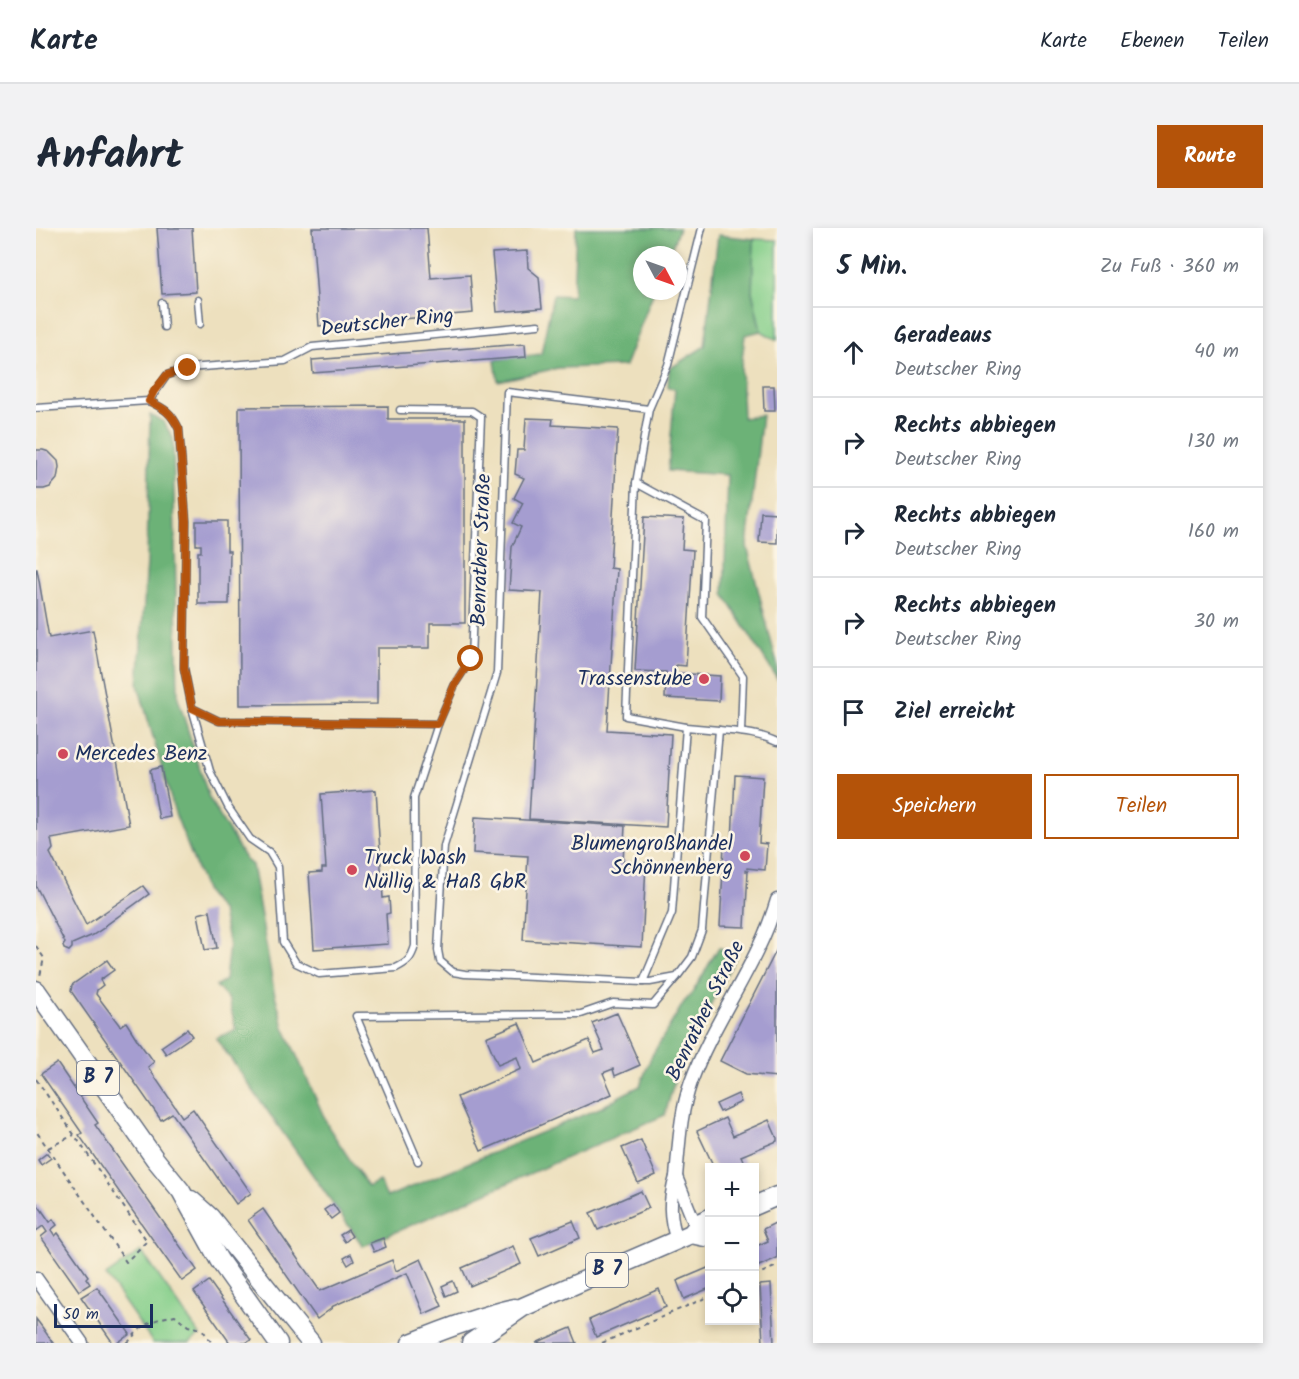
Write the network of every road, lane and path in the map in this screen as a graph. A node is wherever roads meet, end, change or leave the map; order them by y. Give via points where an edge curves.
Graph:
1 (702, 228) edge
2 (198, 300) dead end
3 (162, 303) dead end
4 (200, 324) dead end
5 (538, 325) dead end
6 (164, 327) dead end
7 (149, 401) junction
8 (36, 408) edge
9 (649, 409) junction
10 (400, 410) dead end
11 (636, 483) junction
12 (192, 708) junction
13 (438, 724) junction
14 (686, 726) junction
15 (719, 730) junction
16 (741, 732) junction
17 (777, 742) edge
18 (777, 901) edge
19 (36, 946) edge
20 (677, 977) junction
21 (643, 982) junction
22 (36, 991) edge
23 (36, 1079) edge
24 (36, 1131) edge
25 (74, 1135) junction
26 (48, 1148) junction
27 (418, 1161) dead end
28 (676, 1177) junction
29 (180, 1191) junction
30 (777, 1196) edge
31 (759, 1204) edge
32 (697, 1231) edge
33 (777, 1266) edge
34 (759, 1274) edge
35 (36, 1278) edge
36 (705, 1298) edge
37 (523, 1307) junction
38 (309, 1340) edge
39 (82, 1343) edge
40 (128, 1343) edge
41 (212, 1343) edge
42 (278, 1343) edge
43 (327, 1343) edge
44 (411, 1343) edge
45 (471, 1343) edge
46 (602, 1343) edge

1 - 9 lane via 668,365
2 - 4 lane
3 - 6 lane
5 - 7 lane, Deutscher Ring via 312,346 285,361 188,368 167,375
7 - 8 lane
7 - 12 lane via 173,416 179,429 186,521 184,668
9 - 11 lane
9 - 21 lane, Benrather Straße via 507,392 497,673 444,846 438,950 440,961 453,972 465,974
10 - 13 lane via 472,411 481,417 471,659
11 - 14 lane via 626,716
11 - 16 lane via 705,521 702,617 743,675
12 - 13 lane via 219,721
12 - 13 lane via 210,771 228,807 250,839 269,852 278,867 284,942 296,963 319,974 396,968 412,957 414,798
14 - 15 lane
14 - 21 lane via 672,913
15 - 16 lane
15 - 20 lane, Benrather Straße via 702,930 692,957
16 - 17 lane
18 - 28 street, Benrather Straße via 768,929 691,1082 682,1112
19 - 22 path via 44,958
20 - 21 lane, Benrather Straße
20 - 27 lane, Benrather Straße via 653,1005 613,1003 581,1014 356,1016
22 - 29 main road, B 7
23 - 25 path
24 - 26 path
25 - 26 path
25 - 26 path via 147,1241 126,1262
28 - 32 street, Benrather Straße
28 - 32 street, Benrather Straße via 671,1217
29 - 38 main road, B 7 via 210,1217
29 - 42 main road, B 7 via 219,1260
30 - 31 main road
32 - 37 main road, B 7
33 - 34 path
35 - 39 street
36 - 46 path
37 - 44 main road, B 7 via 495,1312
37 - 45 main road, B 7
38 - 43 main road, B 7
40 - 41 path via 135,1333 156,1319 175,1315 188,1326 202,1329

